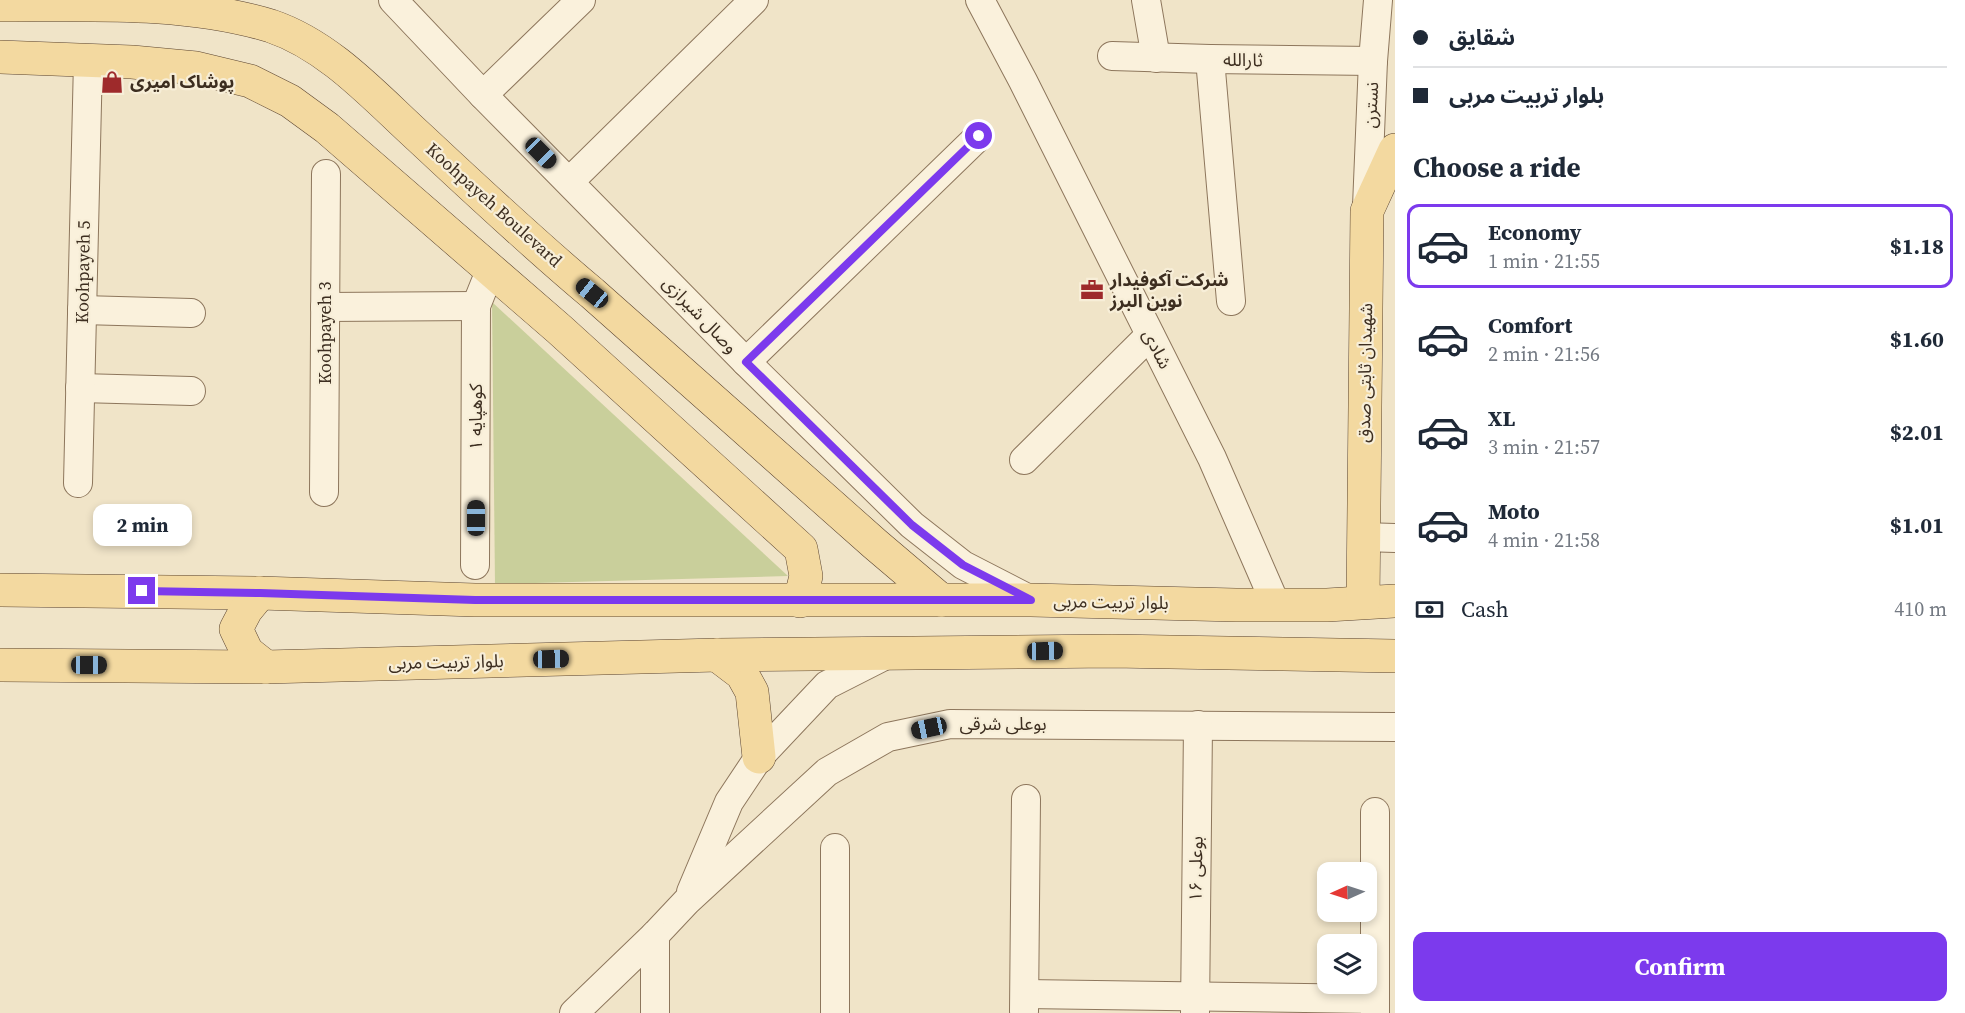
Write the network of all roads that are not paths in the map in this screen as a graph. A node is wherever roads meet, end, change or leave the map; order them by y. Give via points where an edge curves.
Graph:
1 (393, 0) edge
2 (581, 0) edge
3 (754, 0) edge
4 (980, 0) edge
5 (1146, 0) edge
6 (1378, 0) edge
7 (0, 5) edge
8 (222, 6) edge
9 (1112, 56) dead end
10 (0, 57) edge
11 (1156, 58) junction
12 (1210, 59) junction
13 (88, 61) junction
14 (1373, 61) junction
15 (483, 95) junction
16 (979, 136) dead end
17 (1395, 150) edge
18 (326, 174) dead end
19 (570, 182) junction
20 (1367, 211) junction
21 (554, 261) junction
22 (490, 271) junction
23 (592, 293) junction
24 (1231, 301) dead end
25 (528, 302) junction
26 (476, 306) junction
27 (325, 307) junction
28 (82, 310) junction
29 (191, 313) dead end
30 (559, 329) junction
31 (1150, 335) junction
32 (746, 362) junction
33 (80, 388) junction
34 (191, 392) dead end
35 (1024, 460) dead end
36 (78, 483) dead end
37 (324, 492) dead end
38 (1363, 537) junction
39 (1395, 538) edge
40 (874, 544) junction
41 (801, 549) junction
42 (476, 565) dead end
43 (0, 590) edge
44 (260, 593) junction
45 (941, 600) junction
46 (1031, 600) junction
47 (800, 601) junction
48 (1395, 601) edge
49 (1363, 602) junction
50 (1276, 605) junction
51 (890, 653) junction
52 (717, 655) junction
53 (1395, 656) edge
54 (0, 664) edge
55 (267, 667) junction
56 (1198, 725) junction
57 (1395, 728) edge
58 (759, 757) junction
59 (1026, 799) dead end
60 (1375, 812) dead end
61 (835, 848) dead end
62 (687, 901) junction
63 (655, 935) junction
64 (1024, 1003) edge
65 (1195, 1005) edge
66 (1375, 1006) edge
67 (574, 1013) edge
68 (655, 1013) edge
69 (835, 1013) edge

1 - 15 street, وصال شیرازی
2 - 15 street
3 - 19 street
4 - 31 street, شادی
5 - 11 street
6 - 14 street, نسترن
7 - 8 main road, Koohpayeh Boulevard
8 - 21 main road, Koohpayeh Boulevard via 315,46 353,76
9 - 11 street, ثارالله
10 - 13 main road
11 - 12 street, ثارالله
12 - 14 street, ثارالله
12 - 24 street
13 - 22 main road via 196,68 249,81 290,101 327,128
13 - 28 street, Koohpayeh 5
14 - 20 street, نسترن
15 - 19 street, وصال شیرازی
16 - 32 street
17 - 20 main road, شهیدان ثابتی صدق
18 - 27 street, Koohpayeh 3
19 - 32 street, وصال شیرازی
20 - 38 main road, شهیدان ثابتی صدق
21 - 23 main road, Koohpayeh Boulevard
21 - 25 main road via 555,278 550,291
22 - 25 main road
22 - 26 street, کوهپایه ۱
23 - 30 main road via 574,295 562,304
23 - 40 main road, Koohpayeh Boulevard
25 - 30 main road
26 - 27 street
26 - 42 street, کوهپایه ۱
27 - 37 street, Koohpayeh 3
28 - 29 street
28 - 33 street, Koohpayeh 5
30 - 41 main road
31 - 35 street
31 - 50 street, شادی via 1212,458
32 - 46 street, وصال شیرازی via 912,525 963,565
33 - 34 street
33 - 36 street, Koohpayeh 5
38 - 39 street
38 - 49 main road, شهیدان ثابتی صدق
40 - 41 main road via 878,565 871,581 852,586 835,585 818,574
40 - 45 main road, Koohpayeh Boulevard
41 - 47 main road via 806,576
43 - 44 main road, بلوار تربیت مربی
44 - 47 main road, بلوار تربیت مربی via 475,600
44 - 55 main road via 236,629 247,652
45 - 46 main road, بلوار تربیت مربی
45 - 47 main road, بلوار تربیت مربی
46 - 50 main road, بلوار تربیت مربی
48 - 49 main road, بلوار تربیت مربی
49 - 50 main road, بلوار تربیت مربی
51 - 52 main road, بلوار تربیت مربی
51 - 53 main road, بلوار تربیت مربی via 1112,651
51 - 58 street via 827,685
52 - 55 main road, بلوار تربیت مربی
52 - 58 main road via 742,674 752,692
54 - 55 main road, بلوار تربیت مربی
56 - 57 street, بوعلی شرقی
56 - 62 street, بوعلی شرقی via 950,724 888,737 827,772
56 - 65 street, بوعلی ۱۶
58 - 62 street via 729,802
59 - 64 street
60 - 66 street
61 - 69 street
62 - 63 street, بوعلی شرقی
63 - 67 street, بوعلی شرقی
63 - 68 street
64 - 65 street
65 - 66 street

